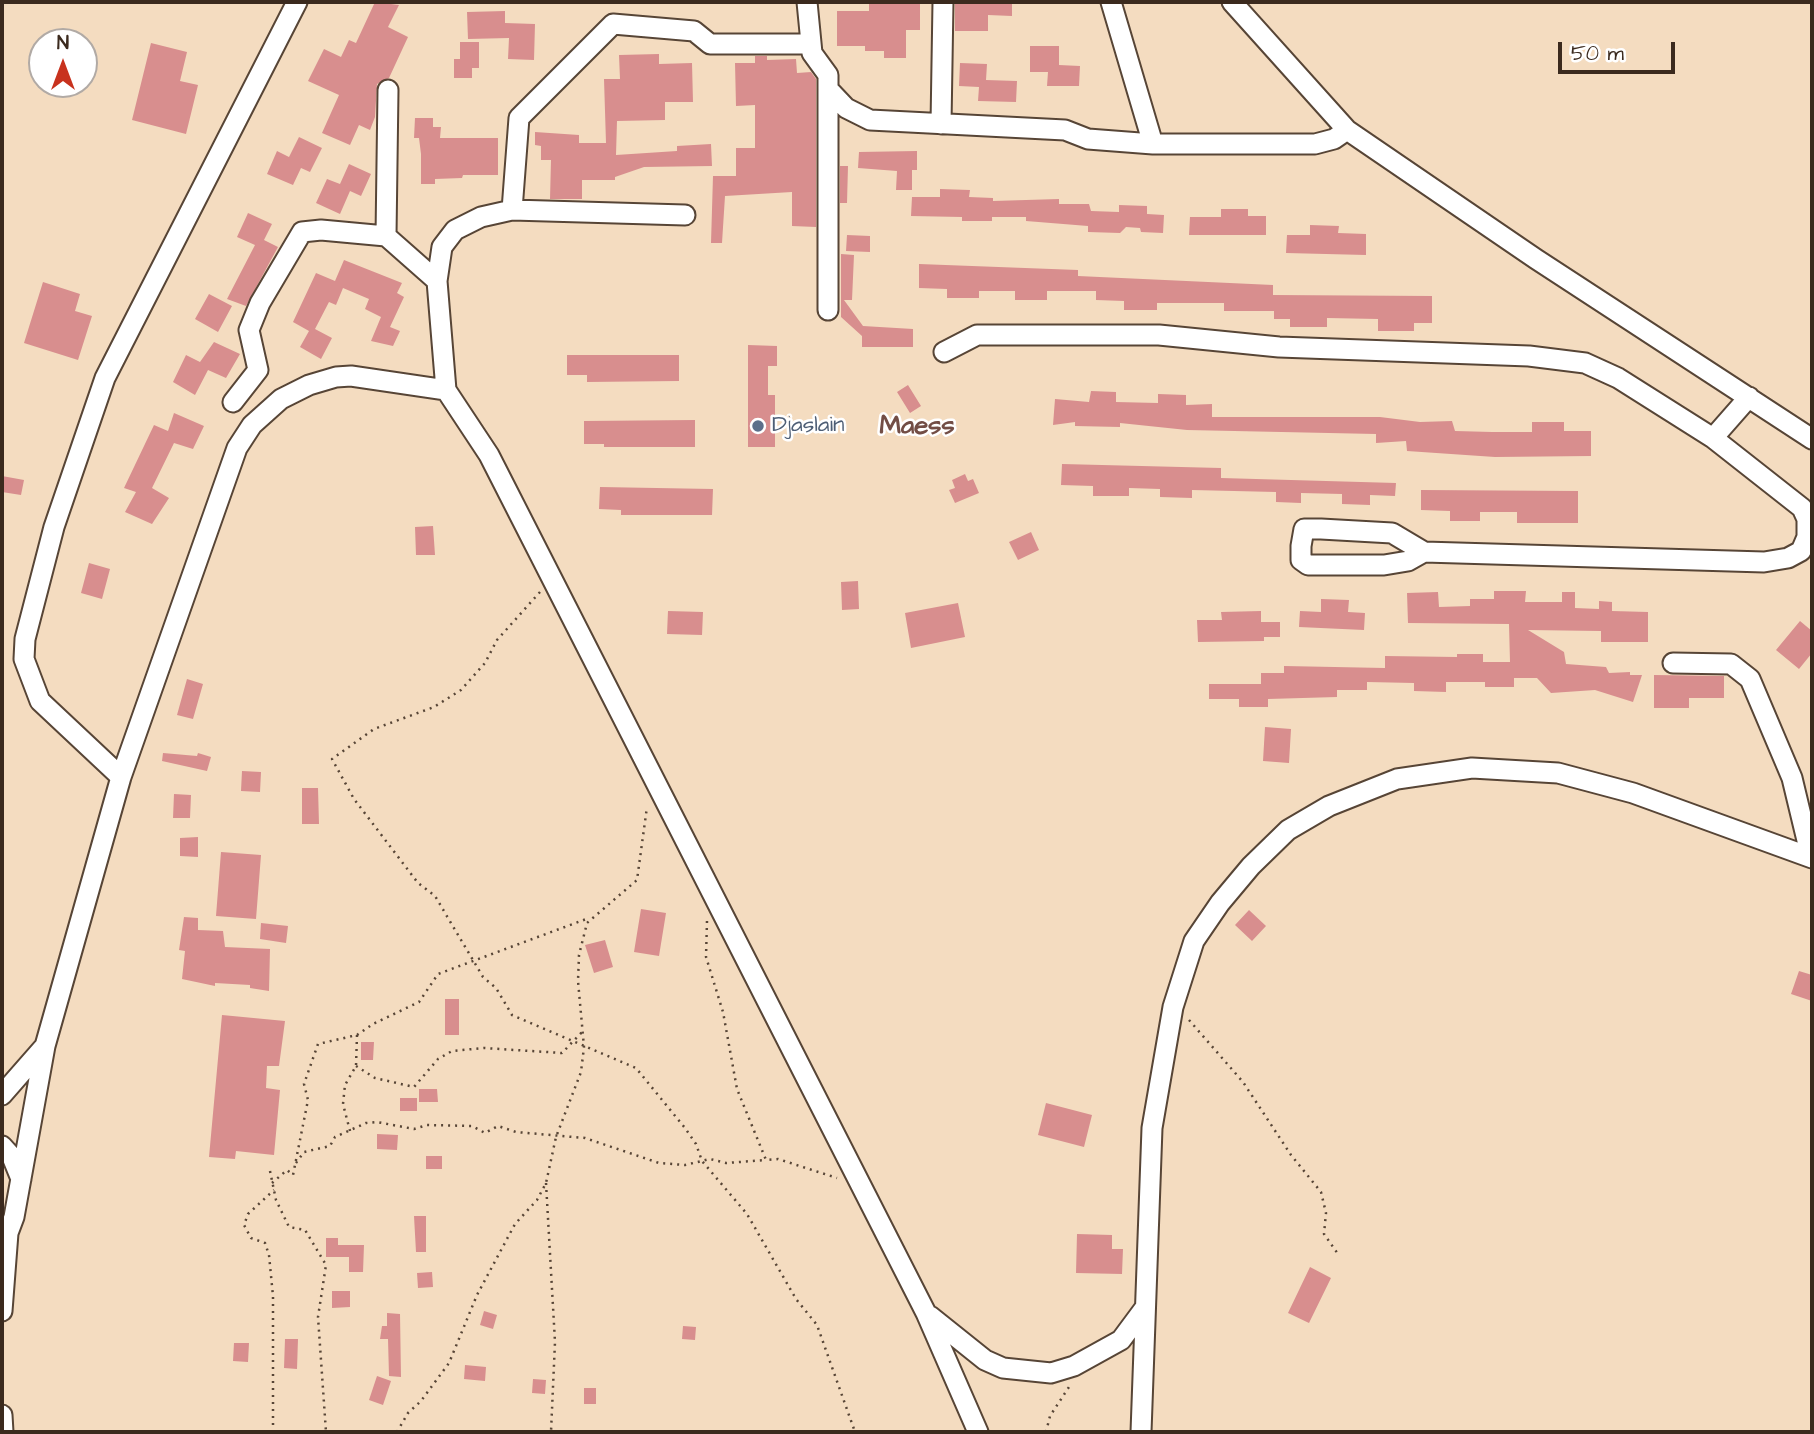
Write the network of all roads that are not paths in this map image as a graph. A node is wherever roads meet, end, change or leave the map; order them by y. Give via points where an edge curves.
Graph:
1 (297, 2) edge
2 (807, 2) edge
3 (943, 2) edge
4 (1111, 2) edge
5 (1232, 2) edge
6 (811, 44) junction
7 (828, 89) junction
8 (388, 90) dead end
9 (941, 124) junction
10 (1347, 130) junction
11 (1153, 144) junction
12 (512, 210) junction
13 (685, 215) dead end
14 (386, 236) junction
15 (437, 281) junction
16 (828, 310) dead end
17 (944, 352) dead end
18 (446, 390) junction
19 (1749, 397) junction
20 (233, 402) dead end
21 (1713, 438) junction
22 (1812, 439) edge
23 (1423, 552) junction
24 (1673, 663) dead end
25 (121, 777) junction
26 (1812, 857) edge
27 (45, 1046) junction
28 (2, 1095) edge
29 (2, 1146) edge
30 (22, 1180) junction
31 (5, 1235) edge
32 (1144, 1309) junction
33 (2, 1311) edge
34 (926, 1313) junction
35 (2, 1415) edge
36 (3, 1432) edge
37 (978, 1432) edge
38 (1141, 1432) edge

1 - 25 street via 105,378 54,527 25,639 24,659 40,701
2 - 6 street
3 - 9 street
4 - 11 street
5 - 10 street
6 - 7 street via 828,75
6 - 12 street via 710,44 694,31 613,24 519,118
7 - 9 street via 846,108 870,120
7 - 16 street
8 - 14 street
9 - 11 street via 1065,130 1088,139
10 - 11 street via 1315,144
10 - 19 street
12 - 13 street
12 - 15 street via 455,230 442,247
14 - 15 street
14 - 20 street via 302,232 249,330 258,370
15 - 18 street
17 - 21 street via 977,335 1159,335 1279,347 1585,362
18 - 25 street via 336,377 281,399 252,425 228,471
18 - 34 street via 489,455
19 - 21 street
19 - 22 street
21 - 23 street via 1802,508 1807,537 1801,551 1764,562
23 - 23 street via 1392,533 1321,529 1304,530 1301,559 1308,565 1384,565 1408,561
24 - 26 street via 1731,664 1750,679 1792,778
25 - 27 street
26 - 32 street via 1621,789 1558,774 1472,768 1397,779 1329,806 1288,830 1251,866 1194,941 1172,1007 1152,1128
27 - 28 street
27 - 30 street
29 - 30 street
30 - 31 street
31 - 33 street
32 - 34 street via 1121,1340 1052,1373 1003,1368 985,1360
32 - 38 street
34 - 37 street
35 - 36 street

